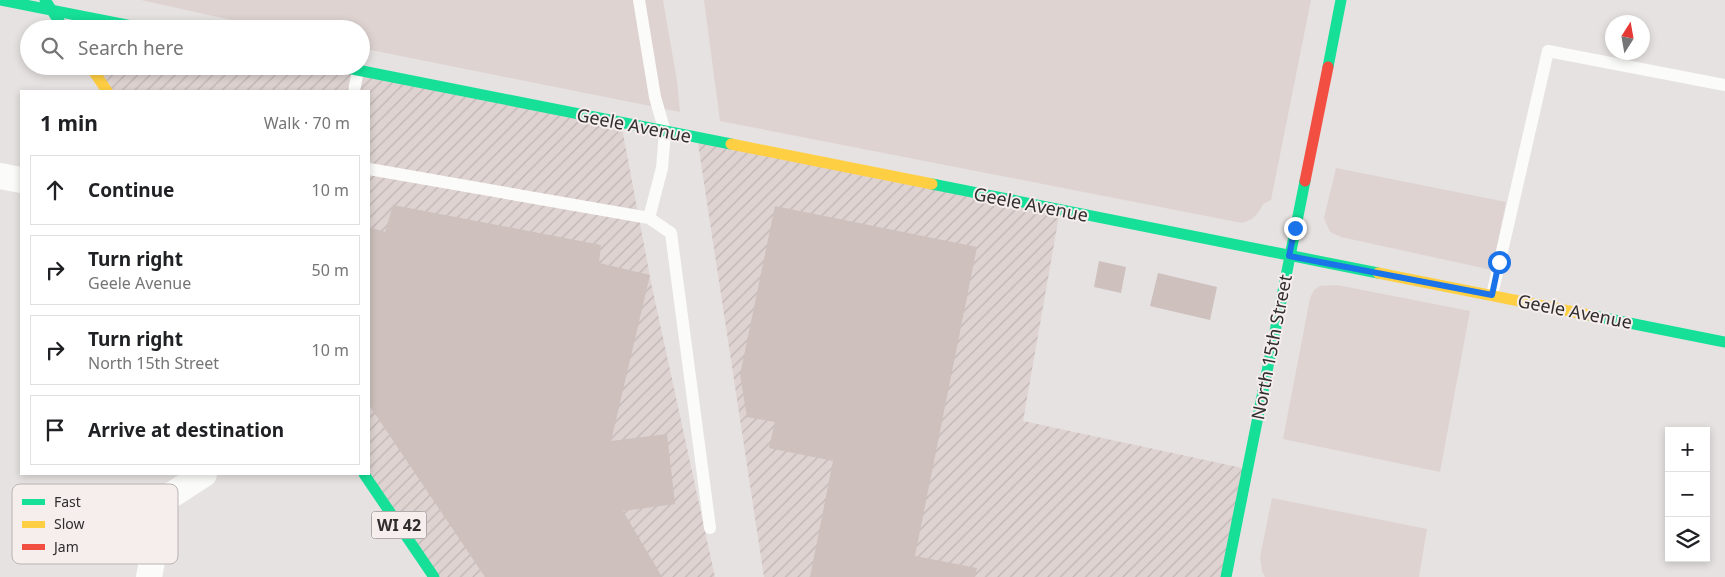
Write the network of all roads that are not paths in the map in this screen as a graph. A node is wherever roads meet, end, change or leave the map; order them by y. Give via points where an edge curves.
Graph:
1 (0, 0) edge
2 (45, 0) edge
3 (639, 0) edge
4 (1341, 0) edge
5 (52, 10) junction
6 (58, 20) edge
7 (102, 20) edge
8 (370, 72) edge
9 (96, 75) edge
10 (357, 75) edge
11 (1725, 85) edge
12 (106, 90) edge
13 (354, 90) edge
14 (665, 132) junction
15 (370, 169) edge
16 (0, 176) edge
17 (20, 180) edge
18 (648, 218) junction
19 (1289, 256) junction
20 (1492, 295) junction
21 (1725, 342) edge
22 (202, 475) edge
23 (365, 475) edge
24 (178, 491) edge
25 (710, 528) dead end
26 (152, 564) edge
27 (149, 577) edge
28 (434, 577) edge
29 (1226, 577) edge

1 - 5 street
2 - 5 street
3 - 14 lane via 655,97
4 - 19 street, North 15th Street
5 - 6 street
5 - 7 street
8 - 14 street, Geele Avenue
9 - 12 street
10 - 13 lane
11 - 20 lane via 1548,51
14 - 18 lane via 662,168
14 - 19 street, Geele Avenue
15 - 18 lane
16 - 17 street
18 - 25 lane via 671,233
19 - 20 street, Geele Avenue
19 - 29 street, North 15th Street
20 - 21 street, Geele Avenue
22 - 24 street
23 - 28 street, WI 42
26 - 27 street

